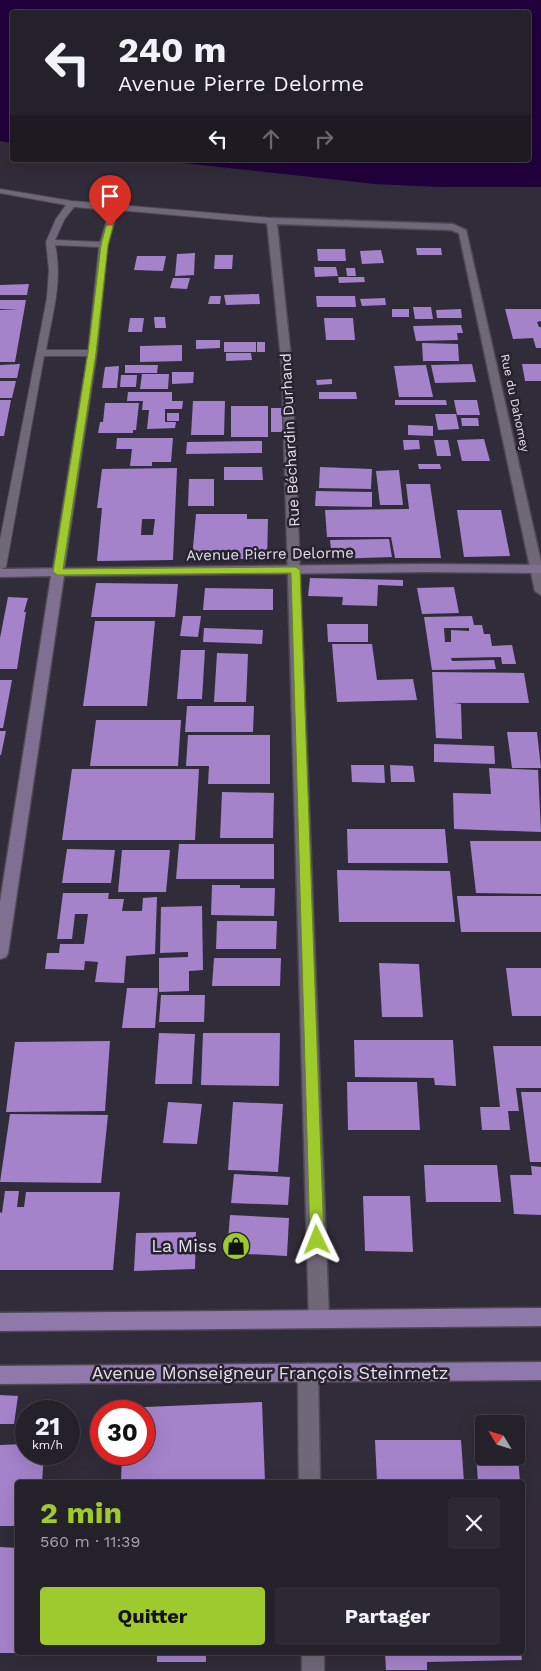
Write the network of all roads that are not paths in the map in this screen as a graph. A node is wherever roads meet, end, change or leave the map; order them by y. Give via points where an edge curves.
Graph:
1 (0, 191) edge
2 (72, 204) junction
3 (115, 208) junction
4 (272, 221) junction
5 (50, 242) junction
6 (104, 245) junction
7 (40, 353) junction
8 (92, 353) junction
9 (0, 567) edge
10 (539, 569) edge
11 (296, 570) junction
12 (58, 572) junction
13 (0, 573) edge
14 (541, 591) edge
15 (0, 953) edge
16 (541, 1317) edge
17 (319, 1319) junction
18 (0, 1322) edge
19 (541, 1371) edge
20 (308, 1372) junction
21 (0, 1376) edge
22 (310, 1480) edge
23 (313, 1655) edge
24 (313, 1671) edge

1 - 2 lane
2 - 3 lane
2 - 5 lane via 60,219
3 - 4 lane
3 - 6 lane
4 - 10 street, Rue du Dahomey via 453,227 463,232
4 - 11 street, Rue Béchardin Durhand via 288,368
5 - 6 lane
5 - 7 lane via 55,270
6 - 8 lane
7 - 8 lane
7 - 9 lane
8 - 12 lane
10 - 11 main road, Avenue Pierre Delorme
10 - 14 street, Rue du Dahomey
11 - 12 main road, Avenue Pierre Delorme
11 - 17 street, Rue Béchardin Durhand
12 - 13 main road, Avenue Pierre Delorme
12 - 15 main road
16 - 17 main road
17 - 18 main road
19 - 20 main road, Avenue Monseigneur François Steinmetz
20 - 21 main road, Avenue Monseigneur François Steinmetz
20 - 22 street
23 - 24 street

